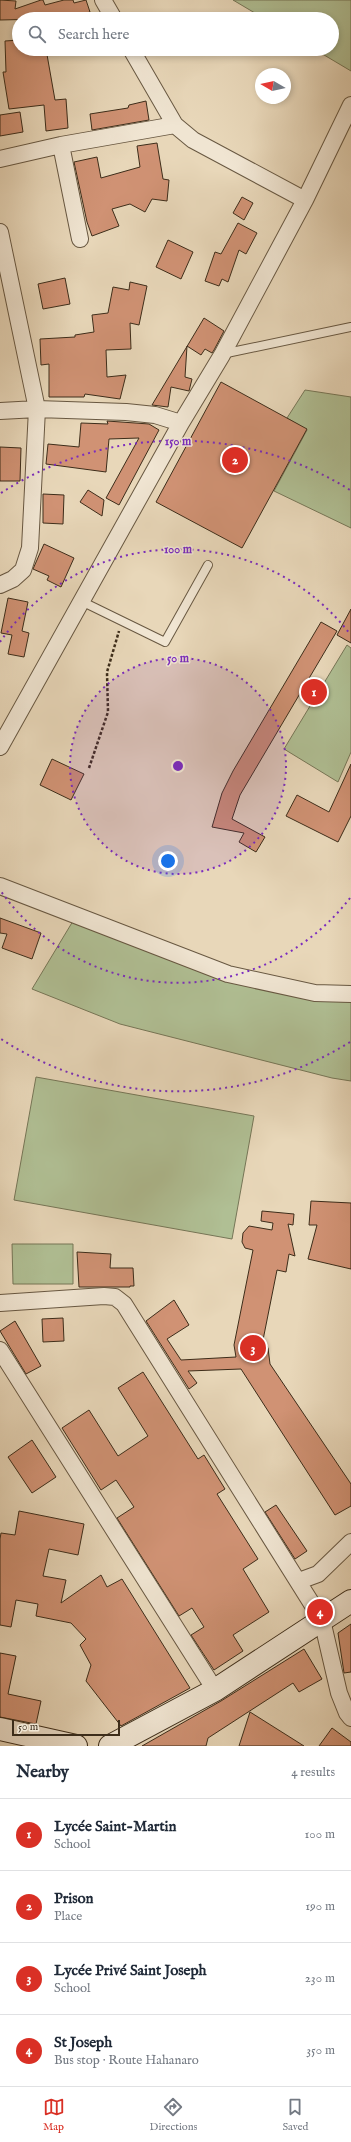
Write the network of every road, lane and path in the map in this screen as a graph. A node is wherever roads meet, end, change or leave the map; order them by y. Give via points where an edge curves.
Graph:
1 (103, 0) edge
2 (110, 12) edge
3 (135, 56) edge
4 (351, 105) edge
5 (175, 125) junction
6 (61, 145) junction
7 (0, 159) edge
8 (305, 200) junction
9 (0, 232) edge
10 (80, 239) dead end
11 (351, 326) edge
12 (222, 355) junction
13 (37, 409) junction
14 (0, 411) edge
15 (181, 423) junction
16 (208, 565) dead end
17 (0, 585) edge
18 (81, 601) junction
19 (122, 621) junction
20 (0, 747) edge
21 (88, 768) dead end
22 (0, 886) edge
23 (351, 994) edge
24 (0, 1303) edge
25 (0, 1350) edge
26 (351, 1542) edge
27 (299, 1581) junction
28 (351, 1602) edge
29 (322, 1620) junction
30 (215, 1690) junction
31 (351, 1718) edge
32 (0, 1729) edge
33 (30, 1742) edge
34 (76, 1746) edge
35 (110, 1746) edge

1 - 2 street
3 - 5 street
4 - 8 street
5 - 6 street
5 - 8 street via 193,140
6 - 7 street
6 - 10 street
8 - 12 street
9 - 13 street
11 - 12 lane
12 - 15 street
13 - 14 street
13 - 15 street via 155,415
13 - 17 street via 30,548 23,570 13,579
15 - 18 street
16 - 19 lane via 165,642
18 - 19 lane
18 - 20 street
19 - 21 path via 107,672 108,712
22 - 23 street via 228,974 315,993
24 - 27 street via 104,1296 114,1297 124,1304
25 - 30 street
26 - 27 street via 318,1574
27 - 29 street
28 - 29 main road
29 - 30 main road
29 - 31 street via 339,1693
30 - 35 main road
32 - 33 main road
33 - 34 main road

